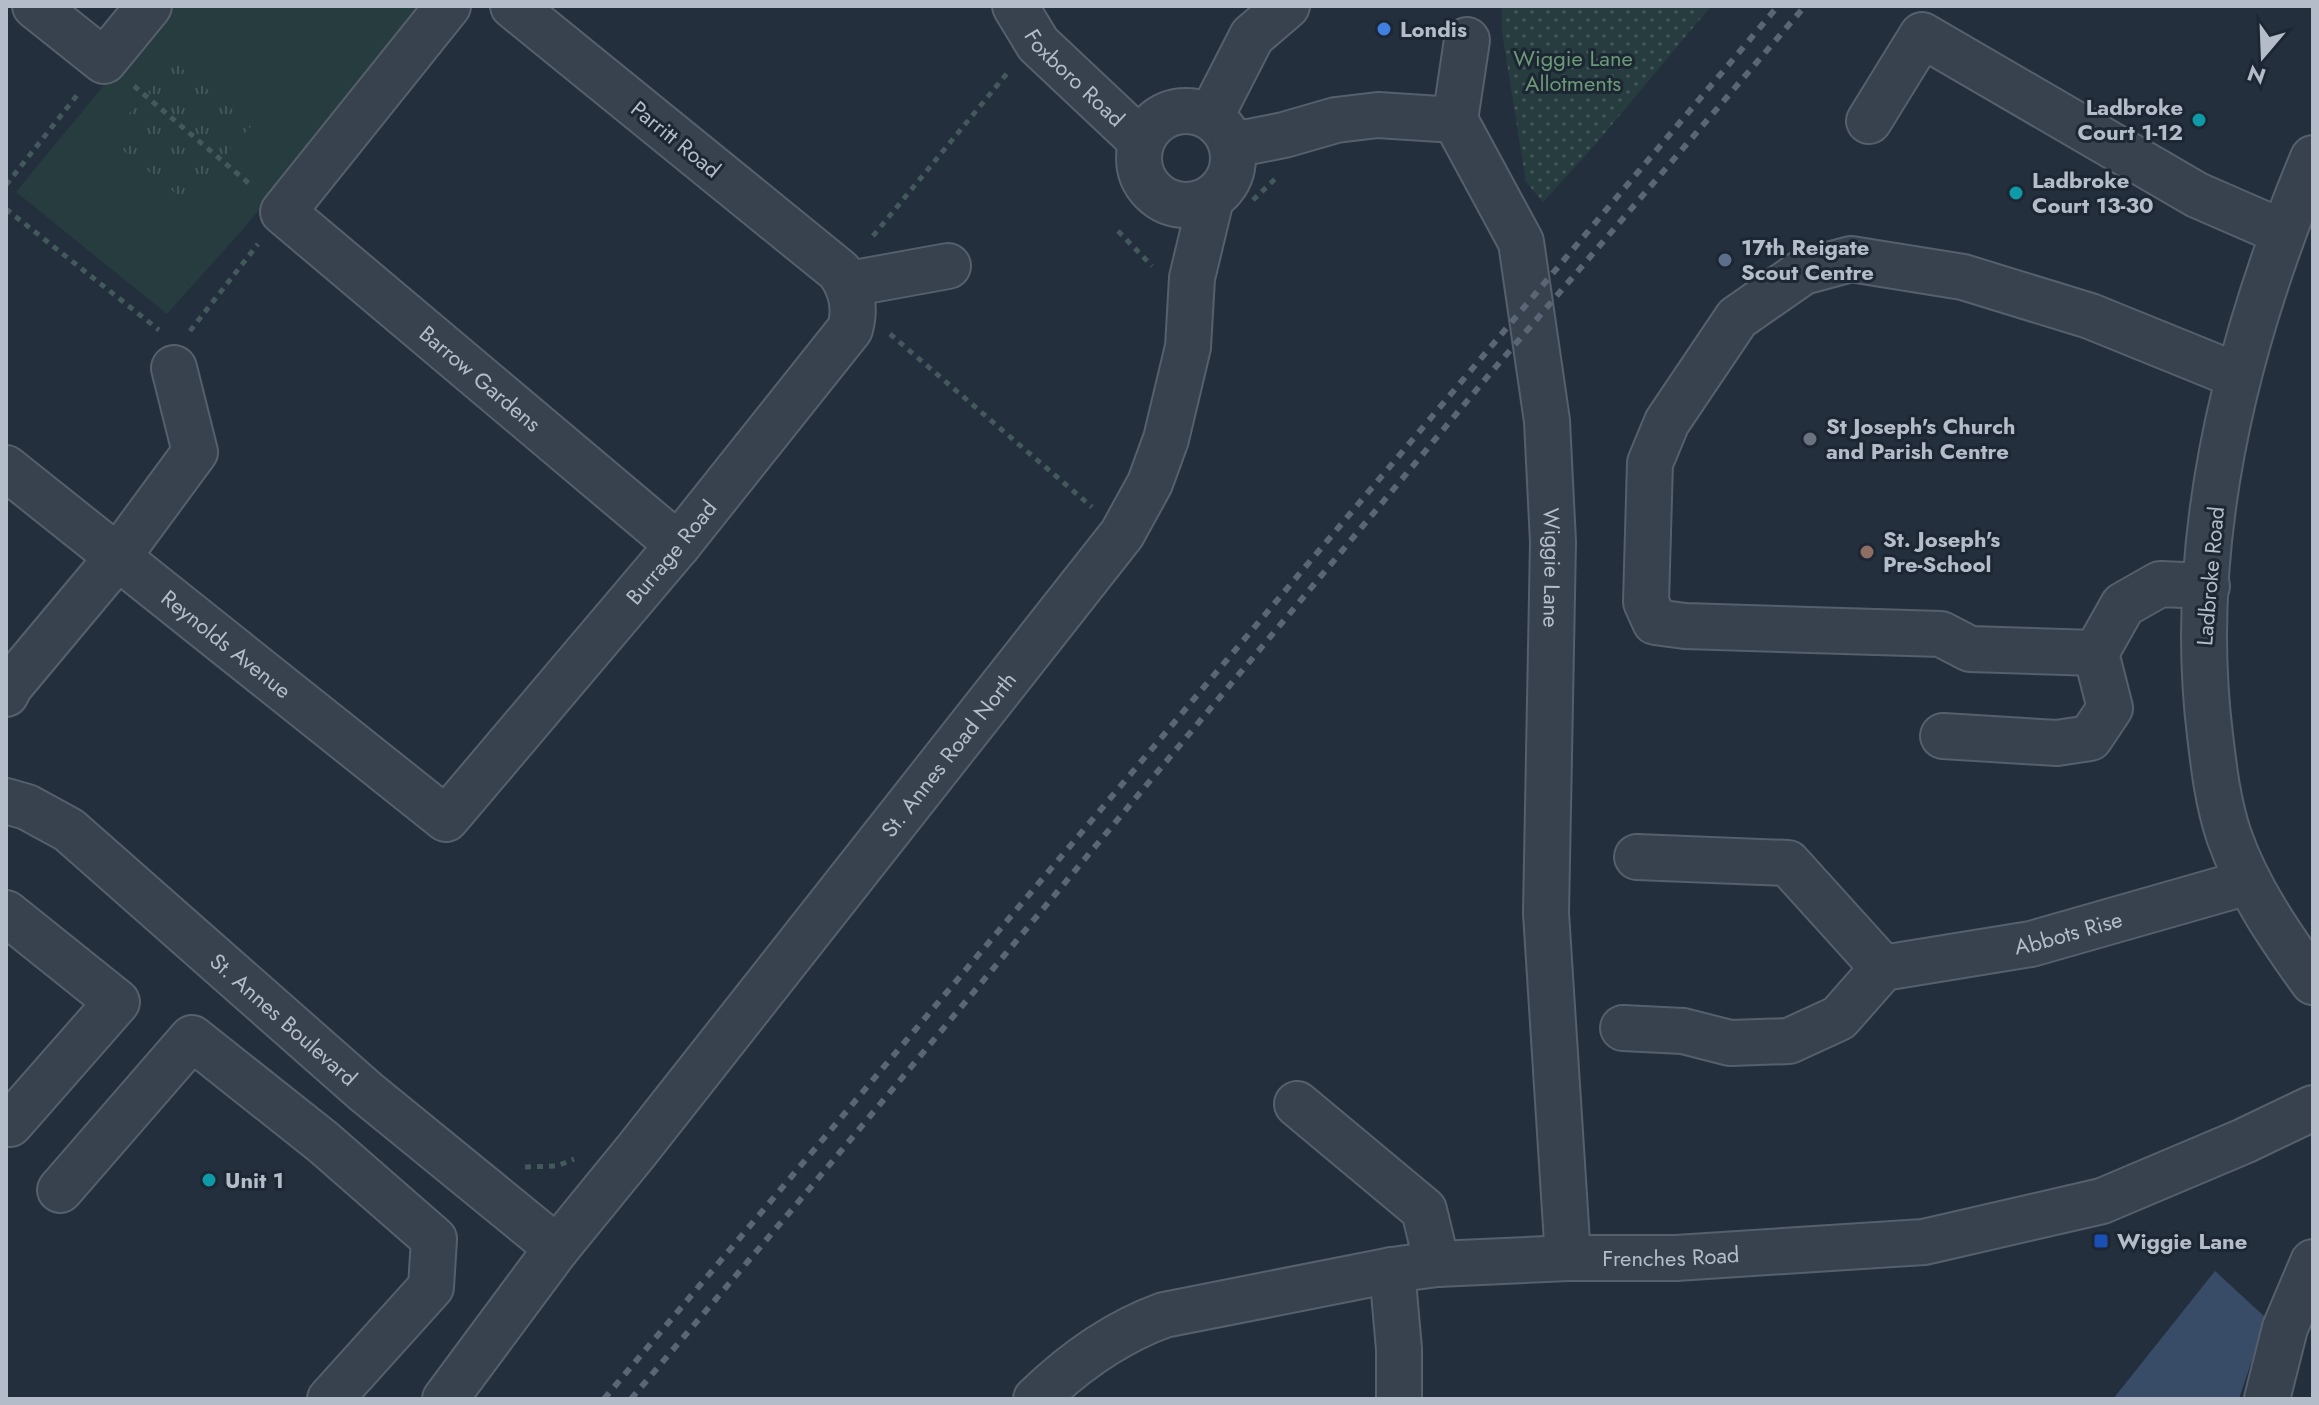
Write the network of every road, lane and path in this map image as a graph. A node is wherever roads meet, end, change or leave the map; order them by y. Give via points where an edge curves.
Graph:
1 (35, 6) edge
2 (149, 6) edge
3 (448, 6) edge
4 (513, 6) edge
5 (1015, 6) edge
6 (1287, 6) edge
7 (1467, 40) dead end
8 (1038, 44) junction
9 (104, 61) junction
10 (1455, 120) junction
11 (1869, 121) dead end
12 (1222, 131) junction
13 (1141, 141) junction
14 (2313, 158) edge
15 (1276, 178) dead end
16 (6, 185) edge
17 (1228, 204) junction
18 (6, 209) edge
19 (283, 212) junction
20 (1118, 231) dead end
21 (2282, 232) junction
22 (948, 266) dead end
23 (1159, 273) dead end
24 (844, 278) junction
25 (850, 329) junction
26 (176, 356) junction
27 (2238, 376) junction
28 (6, 468) edge
29 (1122, 534) junction
30 (678, 545) junction
31 (117, 558) junction
32 (2207, 586) junction
33 (2096, 653) junction
34 (6, 694) edge
35 (1943, 736) dead end
36 (6, 801) edge
37 (446, 819) joint
38 (1637, 857) dead end
39 (2248, 882) junction
40 (6, 913) edge
41 (1883, 968) junction
42 (2313, 982) edge
43 (1623, 1028) dead end
44 (366, 1092) junction
45 (1297, 1104) dead end
46 (2313, 1108) edge
47 (10, 1124) dead end
48 (323, 1142) junction
49 (578, 1158) dead end
50 (519, 1168) dead end
51 (60, 1190) dead end
52 (557, 1248) junction
53 (1568, 1258) junction
54 (2313, 1262) edge
55 (1437, 1264) junction
56 (1392, 1270) junction
57 (330, 1399) edge
58 (445, 1399) edge
59 (1036, 1399) edge
60 (1399, 1399) edge
61 (2267, 1399) edge

1 - 9 street
2 - 9 street
3 - 19 street
4 - 24 street, Parritt Road
5 - 8 street, Foxboro Road
6 - 12 street via 1252,36
7 - 10 street
8 - 13 street, Foxboro Road
8 - 24 path via 1023,54 855,257
9 - 16 path
9 - 19 path
10 - 12 street via 1378,115 1284,135
10 - 53 street, Wiggie Lane via 1521,242 1547,421 1553,542 1546,913
11 - 21 street via 1922,35 2197,195
12 - 13 street via 1192,111 1175,111 1150,127
12 - 17 street via 1234,164
13 - 17 street via 1143,178 1162,199 1181,206
14 - 21 street, Ladbroke Road
15 - 17 path
17 - 29 street, St. Annes Road North via 1192,278 1188,347 1166,439
18 - 26 path
19 - 26 path
19 - 30 street, Barrow Gardens
20 - 23 path
21 - 27 street, Ladbroke Road
22 - 24 street
24 - 25 street via 854,315
25 - 29 path via 889,334
25 - 30 street, Burrage Road
26 - 31 street via 195,452
27 - 32 street, Ladbroke Road
27 - 33 street via 2090,316 1977,282 1851,259 1803,272 1737,318 1667,422 1650,463 1646,602 1655,622 1941,634 1970,649
28 - 31 street, Reynolds Avenue
29 - 52 street, St. Annes Road North
30 - 37 street, Burrage Road
31 - 34 street
31 - 37 street, Reynolds Avenue
32 - 33 street via 2160,584 2123,605
32 - 39 street, Ladbroke Road via 2203,655 2217,789
33 - 35 street via 2110,708 2090,738 2057,743
36 - 44 street, St. Annes Boulevard via 69,830
38 - 41 street via 1788,863
39 - 41 street, Abbots Rise via 2031,944
39 - 42 street, Ladbroke Road
40 - 47 street via 117,1002
41 - 43 street via 1839,1018 1789,1041 1730,1043 1683,1031
44 - 48 street
44 - 52 street, St. Annes Boulevard
45 - 55 street via 1424,1210
46 - 53 street, Frenches Road via 2102,1201 1924,1242 1676,1258
48 - 51 street via 192,1038
48 - 57 street via 434,1239 431,1287
49 - 50 path via 557,1166
52 - 58 street, St. Annes Road North
53 - 55 street, Frenches Road
54 - 61 street via 2285,1328
55 - 56 street, Frenches Road
56 - 59 street, Frenches Road via 1164,1315 1131,1327
56 - 60 street

